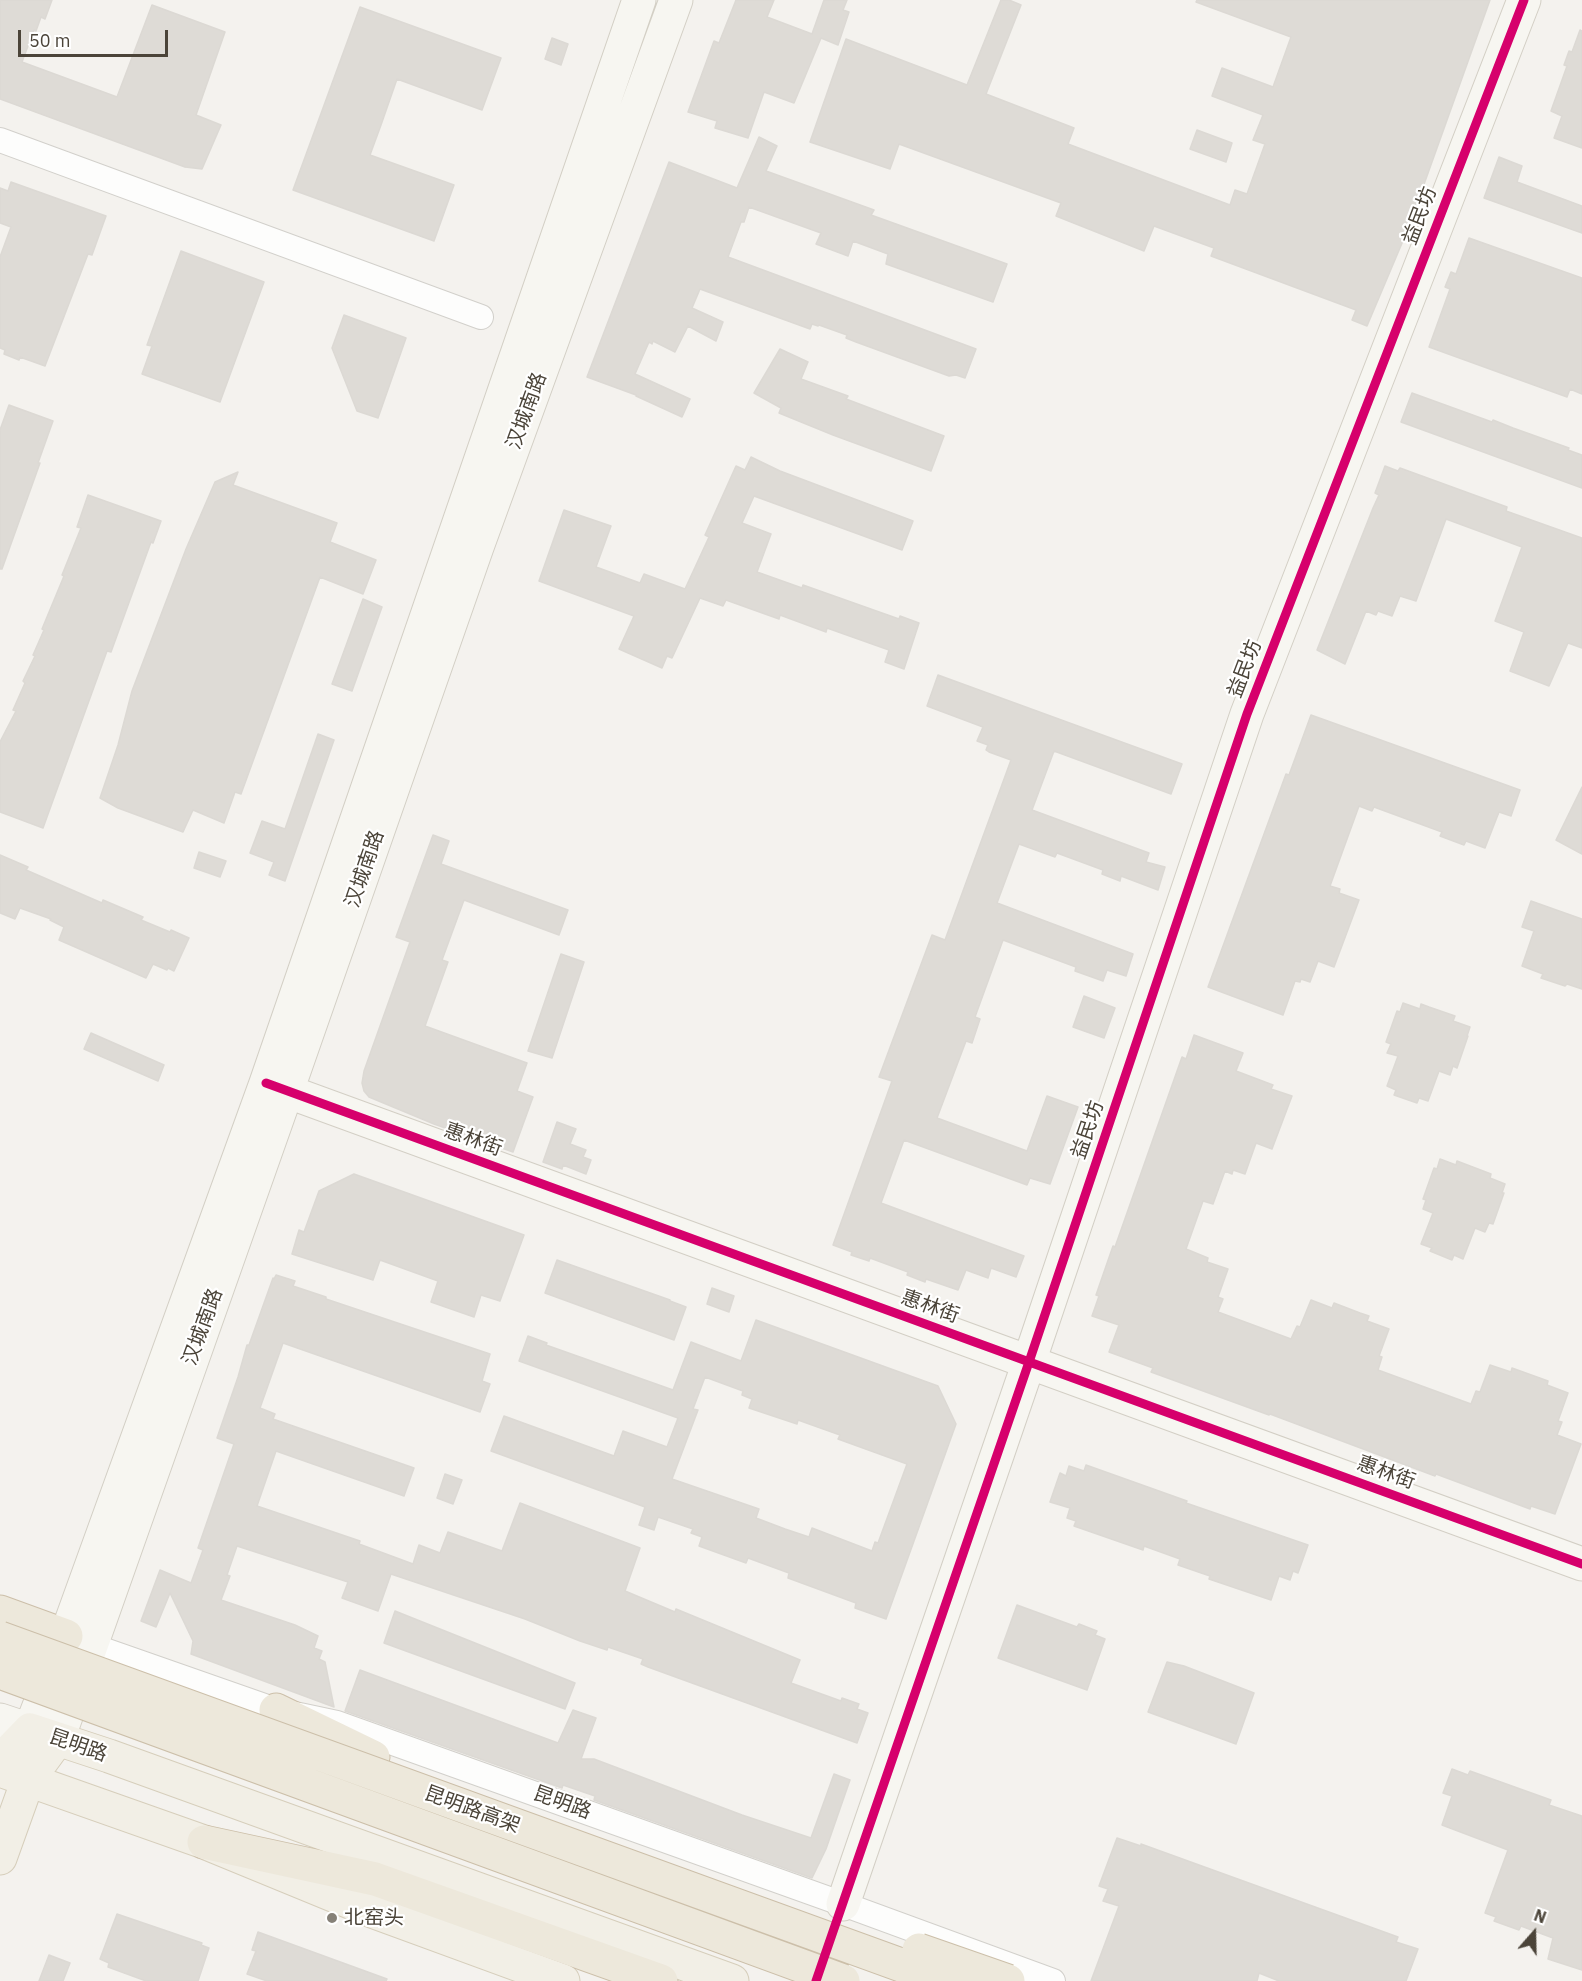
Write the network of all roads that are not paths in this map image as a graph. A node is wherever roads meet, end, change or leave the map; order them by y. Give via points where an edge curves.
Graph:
1 (639, 0) edge
2 (676, 0) edge
3 (1524, 0) edge
4 (0, 140) edge
5 (480, 317) dead end
6 (276, 1087) junction
7 (1029, 1362) junction
8 (1582, 1564) edge
9 (0, 1612) edge
10 (0, 1638) edge
11 (78, 1640) junction
12 (0, 1672) edge
13 (276, 1710) junction
14 (29, 1730) edge
15 (0, 1761) edge
16 (14, 1775) edge
17 (204, 1842) junction
18 (0, 1858) edge
19 (843, 1904) junction
20 (563, 1981) edge
21 (661, 1981) edge
22 (732, 1981) edge
23 (816, 1981) edge
24 (843, 1981) edge
25 (945, 1981) edge
26 (1008, 1981) edge
27 (1053, 1981) edge

1 - 6 street, 汉城南路
2 - 6 street, 汉城南路
3 - 7 street, 益民坊 via 1247,714
4 - 5 street
6 - 7 street, 惠林街
6 - 11 street, 汉城南路
7 - 8 street, 惠林街
7 - 19 street, 益民坊
9 - 11 highway
10 - 25 highway, 昆明路高架, bridge
11 - 13 street, 昆明路
11 - 14 street, 汉城南路
12 - 24 highway, 昆明路高架, bridge
13 - 19 street, 昆明路 via 337,1723
13 - 26 highway, bridge via 373,1757 641,1856
14 - 15 main road
14 - 16 main road
14 - 22 main road, 昆明路
16 - 17 main road
16 - 18 main road
17 - 20 main road via 372,1911
17 - 21 highway via 375,1879
19 - 23 street
19 - 27 street, 昆明路

